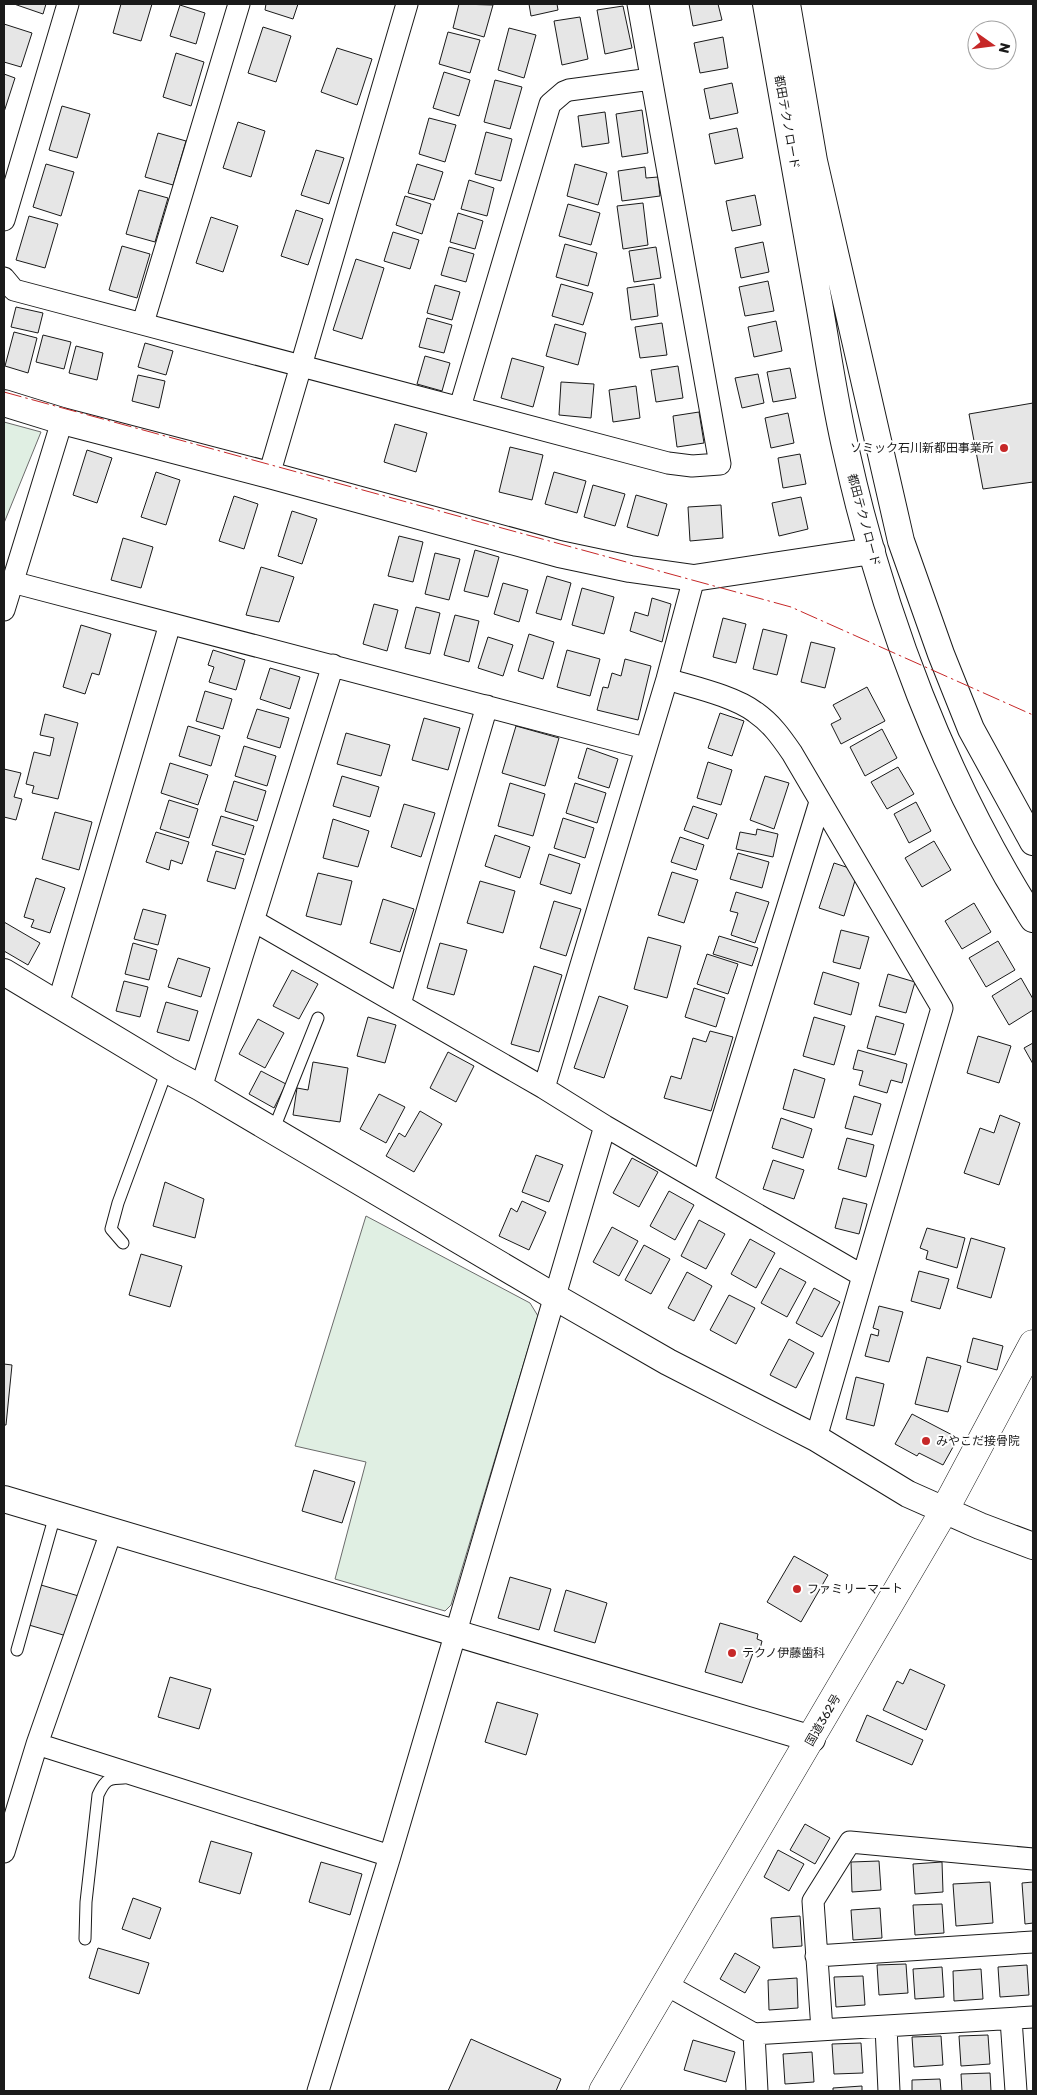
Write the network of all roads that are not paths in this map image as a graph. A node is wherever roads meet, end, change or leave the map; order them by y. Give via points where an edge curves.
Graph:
1 (68, 4) edge
2 (239, 4) edge
3 (407, 4) edge
4 (638, 4) edge
5 (766, 4) edge
6 (787, 4) edge
7 (651, 79) junction
8 (4, 220) edge
9 (4, 278) edge
10 (143, 323) junction
11 (300, 367) junction
12 (4, 403) edge
13 (460, 407) junction
14 (62, 421) junction
15 (269, 475) junction
16 (872, 552) junction
17 (694, 578) junction
18 (12, 582) junction
19 (4, 610) edge
20 (170, 624) junction
21 (333, 665) junction
22 (667, 679) junction
23 (487, 706) junction
24 (645, 748) junction
25 (820, 802) junction
26 (1033, 842) edge
27 (1033, 919) edge
28 (254, 921) junction
29 (4, 972) edge
30 (58, 1004) junction
31 (400, 1004) junction
32 (318, 1018) dead end
33 (167, 1070) junction
34 (201, 1088) junction
35 (544, 1088) junction
36 (605, 1126) junction
37 (273, 1131) junction
38 (703, 1182) junction
39 (123, 1243) dead end
40 (863, 1276) junction
41 (554, 1297) junction
42 (1033, 1344) edge
43 (816, 1438) junction
44 (4, 1499) edge
45 (944, 1511) junction
46 (55, 1515) junction
47 (111, 1532) junction
48 (1033, 1546) edge
49 (455, 1632) junction
50 (18, 1650) dead end
51 (812, 1739) junction
52 (36, 1744) junction
53 (138, 1777) junction
54 (4, 1852) edge
55 (390, 1856) junction
56 (1033, 1859) edge
57 (85, 1939) dead end
58 (1033, 1942) edge
59 (816, 1956) junction
60 (665, 1984) junction
61 (1033, 2017) edge
62 (1011, 2019) junction
63 (886, 2027) junction
64 (822, 2030) junction
65 (754, 2034) junction
66 (318, 2091) edge
67 (603, 2091) edge
68 (757, 2091) edge
69 (889, 2091) edge
70 (1016, 2091) edge

1 - 8 street
2 - 10 street
3 - 11 street
4 - 7 street
5 - 16 street, 都田テクノロード via 846,455
6 - 26 street, 都田テクノロード via 814,161 901,541 971,729
7 - 13 street via 569,90 550,104
7 - 13 street via 720,464 692,466 668,463
9 - 10 street via 14,290
10 - 11 street
11 - 13 street
11 - 15 street
12 - 14 street
14 - 15 street
14 - 18 street
15 - 17 street via 559,554
16 - 17 street
16 - 27 street, 都田テクノロード via 910,670 953,772
17 - 22 street
18 - 19 street
18 - 20 street
20 - 21 street
20 - 30 street
21 - 23 street
21 - 28 street
22 - 24 street
22 - 25 street via 744,705 764,719 792,753
23 - 24 street
23 - 31 street
24 - 35 street
25 - 38 street
25 - 40 street via 942,1008
28 - 31 street
28 - 34 street
29 - 30 street
30 - 33 street
31 - 35 street
32 - 37 lane
33 - 34 street
33 - 39 lane via 111,1229
34 - 37 street
35 - 36 street
36 - 38 street
36 - 41 street
37 - 41 street
38 - 40 street
40 - 43 street
41 - 43 street via 668,1362
41 - 49 street
42 - 45 highway, 国道362号
43 - 45 street via 908,1494
44 - 46 street
45 - 48 street
45 - 51 highway, 国道362号
46 - 47 street
46 - 50 lane
47 - 49 street
47 - 52 street
49 - 51 street
49 - 55 street
51 - 60 highway, 国道362号
52 - 53 street
52 - 54 street
53 - 55 street
53 - 57 lane via 111,1778 98,1794
55 - 66 street
56 - 59 street via 850,1842 813,1901
58 - 59 street
59 - 64 street
60 - 65 street
60 - 67 highway, 国道362号
61 - 62 street
62 - 63 street
62 - 70 street
63 - 64 street
63 - 69 street
64 - 65 street
65 - 68 street

